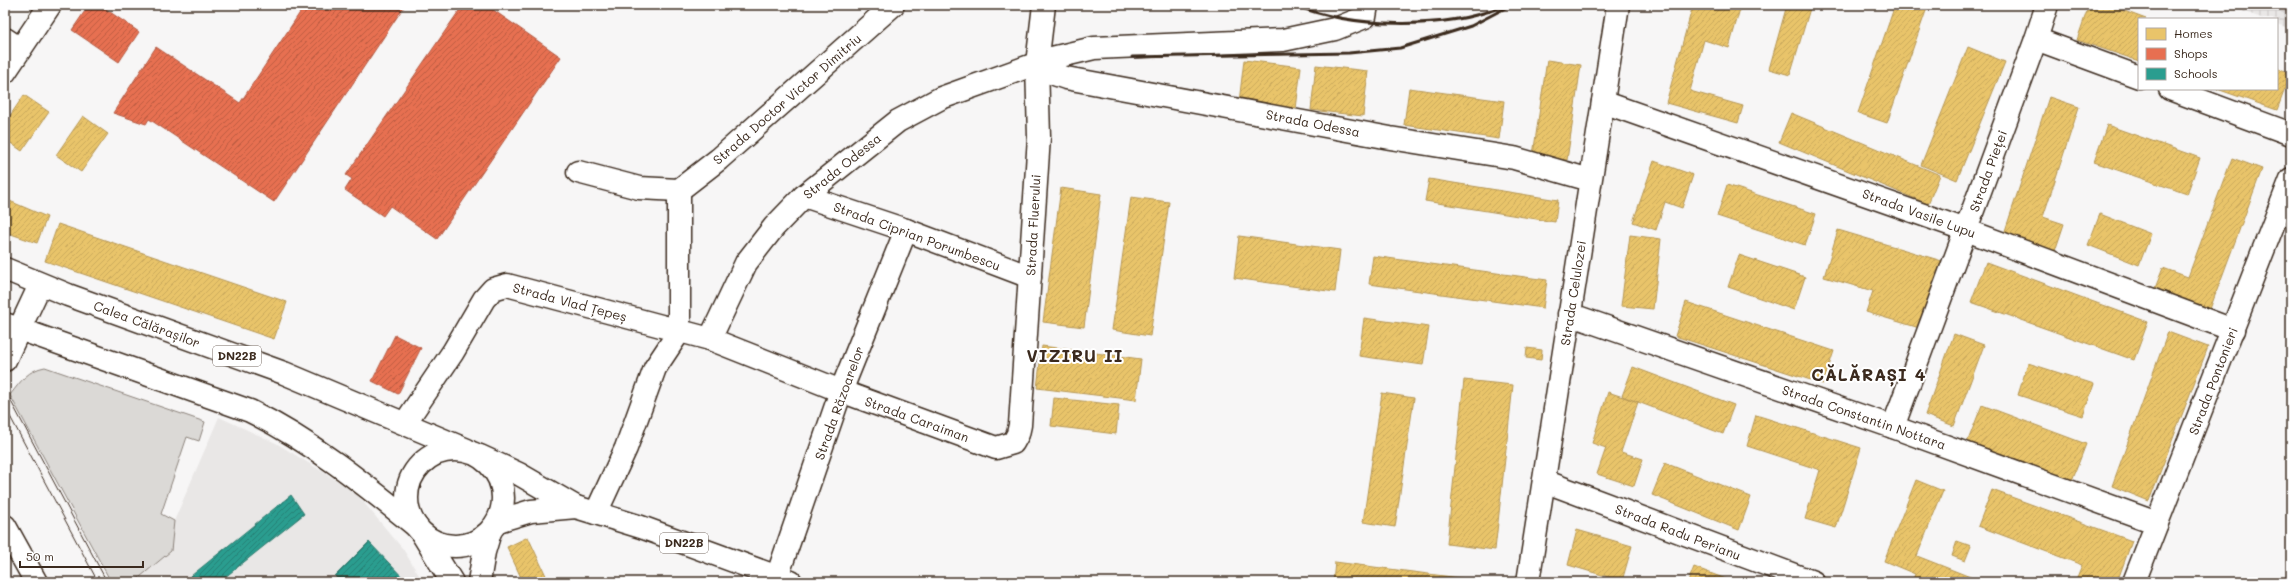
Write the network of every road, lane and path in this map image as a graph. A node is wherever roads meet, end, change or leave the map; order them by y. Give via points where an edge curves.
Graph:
1 (50, 5) edge
2 (893, 5) edge
3 (1044, 5) edge
4 (1618, 5) edge
5 (2047, 5) edge
6 (1366, 11) edge
7 (2036, 39) junction
8 (13, 44) edge
9 (1037, 64) junction
10 (5, 72) edge
11 (2138, 77) edge
12 (2173, 90) edge
13 (1603, 102) junction
14 (2291, 134) edge
15 (578, 172) dead end
16 (2291, 179) edge
17 (1590, 180) junction
18 (679, 190) junction
19 (804, 196) junction
20 (906, 230) junction
21 (1966, 230) junction
22 (5, 269) edge
23 (1030, 277) junction
24 (40, 285) junction
25 (1569, 314) junction
26 (12, 326) edge
27 (2233, 330) junction
28 (679, 332) junction
29 (710, 339) junction
30 (5, 360) edge
31 (841, 391) junction
32 (405, 424) junction
33 (1893, 427) junction
34 (1013, 443) joint
35 (474, 453) junction
36 (1544, 481) junction
37 (586, 510) junction
38 (2157, 522) junction
39 (5, 526) edge
40 (494, 526) junction
41 (419, 530) junction
42 (784, 579) edge
43 (36, 582) edge
44 (452, 582) edge
45 (479, 582) edge
46 (1528, 582) edge
47 (1813, 582) edge
48 (2134, 582) edge

1 - 8 street
2 - 18 street, Strada Doctor Victor Dimitriu via 708,168
3 - 9 street, Strada Fluerului
4 - 13 street, Strada Celulozei
5 - 7 street, Strada Pieței
6 - 9 street, Strada Odessa via 1335,29 1283,40 1094,48 1070,52
7 - 11 street
7 - 21 street, Strada Pieței
8 - 10 street
9 - 17 street, Strada Odessa via 1045,71 1066,78 1390,138 1514,158
9 - 19 street, Strada Odessa via 942,98 898,121
9 - 23 street, Strada Fluerului via 1039,137
12 - 14 street
13 - 17 street, Strada Celulozei
13 - 21 street, Strada Vasile Lupu
15 - 18 street via 639,188
16 - 27 street, Strada Pontonieri
17 - 25 street, Strada Celulozei
18 - 28 street
19 - 20 street, Strada Ciprian Porumbescu
19 - 29 street, Strada Odessa via 774,227 746,263
20 - 23 street, Strada Ciprian Porumbescu
20 - 31 street, Strada Răzoarelor
21 - 27 street, Strada Vasile Lupu
21 - 33 street, Strada Pieței
22 - 24 street, Calea Călărașilor / DN22B
23 - 34 street, Strada Fluerului via 1020,425
24 - 26 street
24 - 32 street, Calea Călărașilor / DN22B via 284,373
25 - 33 street, Strada Constantin Nottara
25 - 36 street, Strada Celulozei
26 - 30 street
26 - 41 street, DN22B via 257,414 314,448
27 - 38 street, Strada Pontonieri
28 - 29 street, Strada Vlad Țepeș
28 - 32 street, Strada Vlad Țepeș via 507,284 493,289 484,299 453,352
28 - 37 street via 655,368 626,448
29 - 31 street, Strada Caraiman
31 - 34 street, Strada Caraiman via 996,448
31 - 42 street, Strada Răzoarelor
32 - 35 street, Calea Călărașilor / DN22B
33 - 38 street, Strada Constantin Nottara
35 - 37 street, Calea Călărașilor / DN22B
35 - 40 street, DN22B via 491,465 500,477 504,492 503,506
35 - 41 street, DN22B via 453,449 438,452 414,471 408,485 406,500 410,515
36 - 46 street, Strada Celulozei
36 - 47 street, Strada Radu Perianu
37 - 40 street, Calea Călărașilor / DN22B via 531,511
37 - 42 street, Calea Călărașilor / DN22B
38 - 48 street, Strada Pontonieri
39 - 43 street
40 - 41 street, DN22B via 477,541 463,546 448,546 433,541
40 - 45 street via 484,552
41 - 44 street

